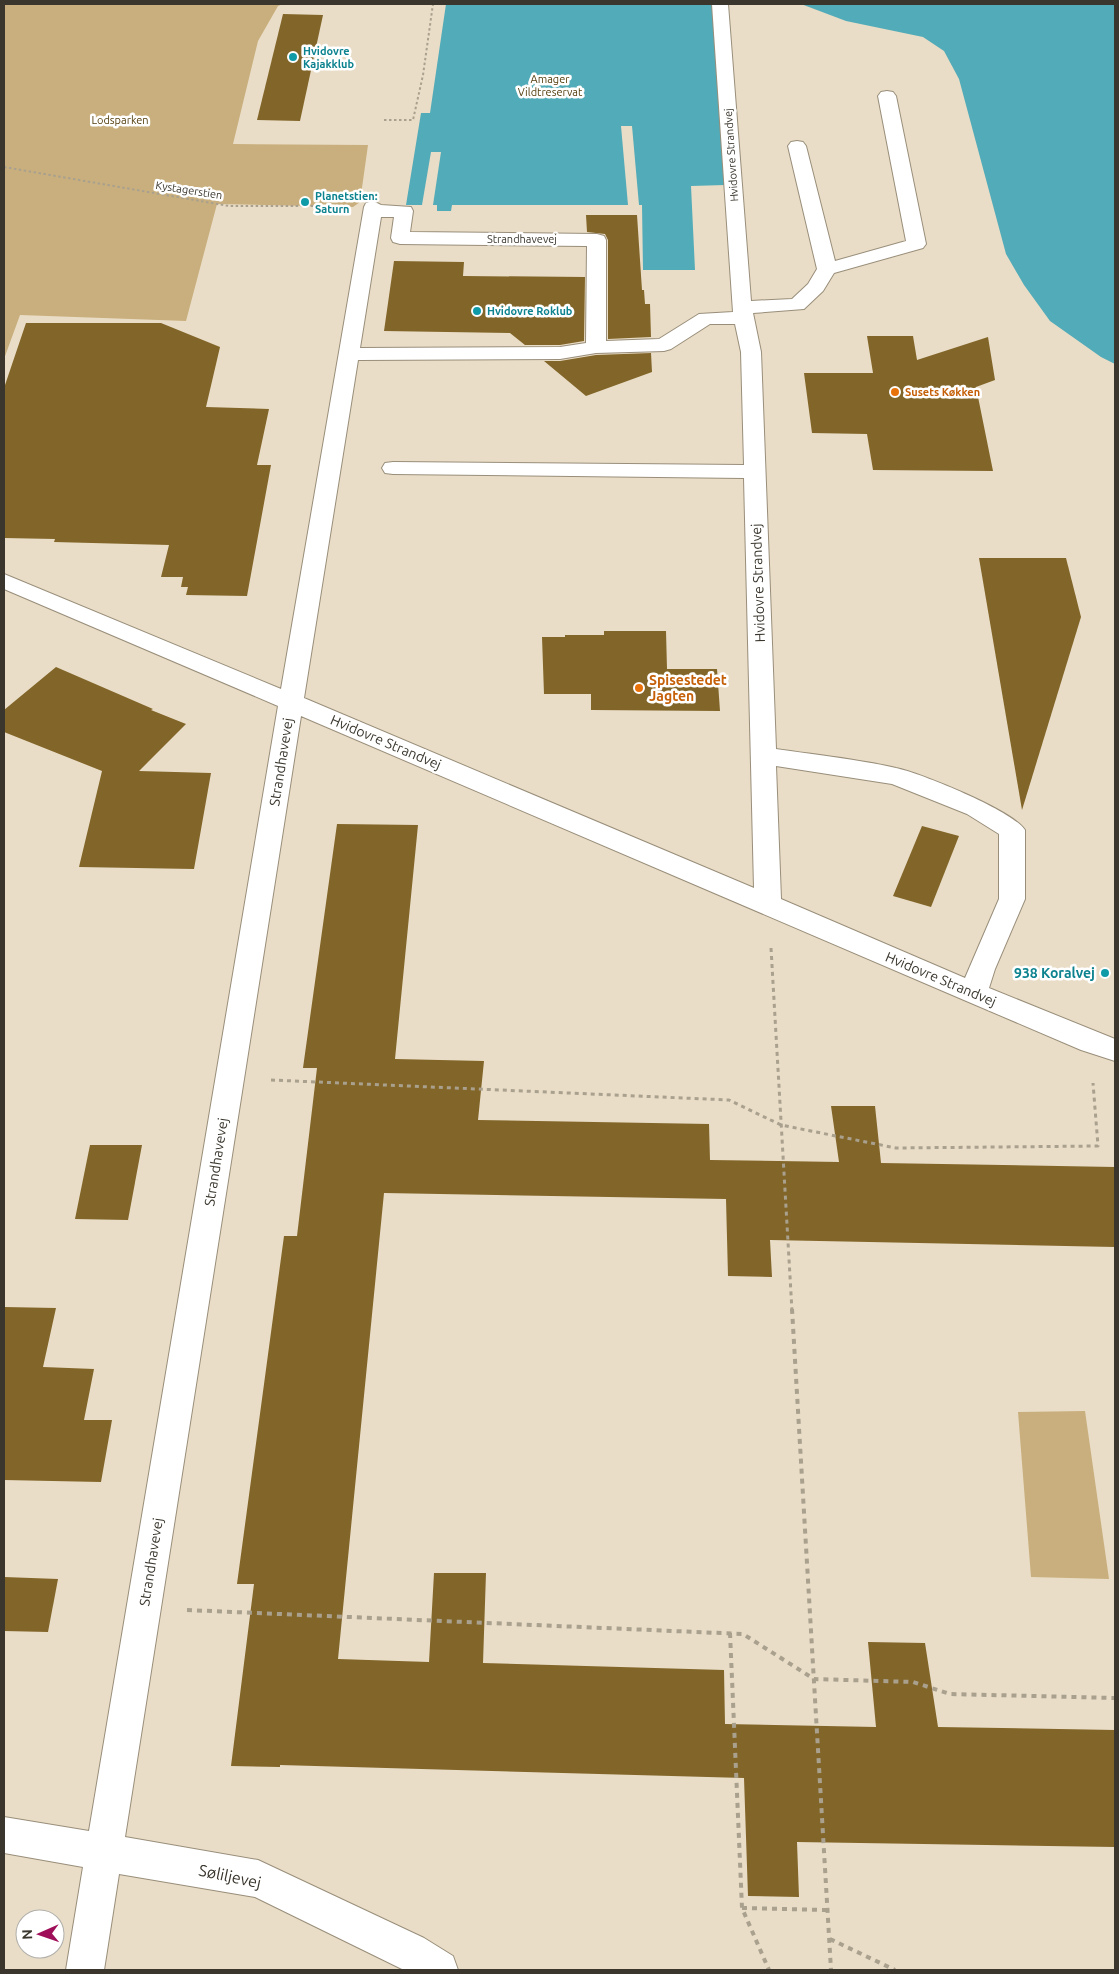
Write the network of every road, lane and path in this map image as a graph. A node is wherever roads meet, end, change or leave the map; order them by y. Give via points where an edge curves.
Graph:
1 (433, 4) edge
2 (720, 4) edge
3 (887, 96) dead end
4 (384, 120) dead end
5 (796, 146) dead end
6 (4, 167) edge
7 (372, 209) junction
8 (827, 269) junction
9 (743, 313) junction
10 (596, 347) junction
11 (349, 354) junction
12 (393, 468) dead end
13 (755, 472) junction
14 (4, 581) edge
15 (290, 701) junction
16 (764, 756) junction
17 (768, 904) junction
18 (974, 993) junction
19 (1103, 1046) edge
20 (229, 1079) junction
21 (782, 1125) junction
22 (144, 1608) junction
23 (730, 1633) junction
24 (814, 1679) junction
25 (1115, 1698) edge
26 (4, 1835) edge
27 (105, 1851) junction
28 (742, 1908) junction
29 (827, 1910) junction
30 (829, 1938) junction
31 (85, 1970) edge
32 (439, 1970) edge
33 (769, 1970) edge
34 (831, 1970) edge
35 (894, 1970) edge

1 - 4 path via 413,120
2 - 9 street, Hvidovre Strandvej
3 - 8 street via 916,244
5 - 8 street
6 - 7 path, Kystagerstien via 229,206
7 - 10 street, Strandhavevej via 404,211 400,238 597,240
7 - 11 street, Strandhavevej
8 - 9 street via 816,288 797,305
9 - 10 street via 706,318 664,345
9 - 13 street, Hvidovre Strandvej via 751,352
10 - 11 street via 560,353
11 - 15 street, Strandhavevej
12 - 13 street
13 - 16 street, Hvidovre Strandvej
14 - 15 street, Hvidovre Strandvej
15 - 17 street, Hvidovre Strandvej
15 - 20 street, Strandhavevej
16 - 17 street, Hvidovre Strandvej
16 - 18 street via 896,776 976,808 1012,830 1012,899
17 - 18 street, Hvidovre Strandvej
17 - 21 path
18 - 19 street, Hvidovre Strandvej
19 - 21 path via 1098,1146 896,1148
20 - 21 path via 729,1100
20 - 22 street, Strandhavevej
21 - 24 path
22 - 23 path
22 - 27 street, Strandhavevej
23 - 24 path via 743,1634
23 - 28 path
24 - 25 path via 913,1682 950,1694
24 - 29 path
26 - 27 street, Søliljevej
27 - 31 street, Strandhavevej
27 - 32 street, Søliljevej via 258,1879 410,1952
28 - 29 path
28 - 33 path
29 - 30 path
30 - 34 path
30 - 35 path

